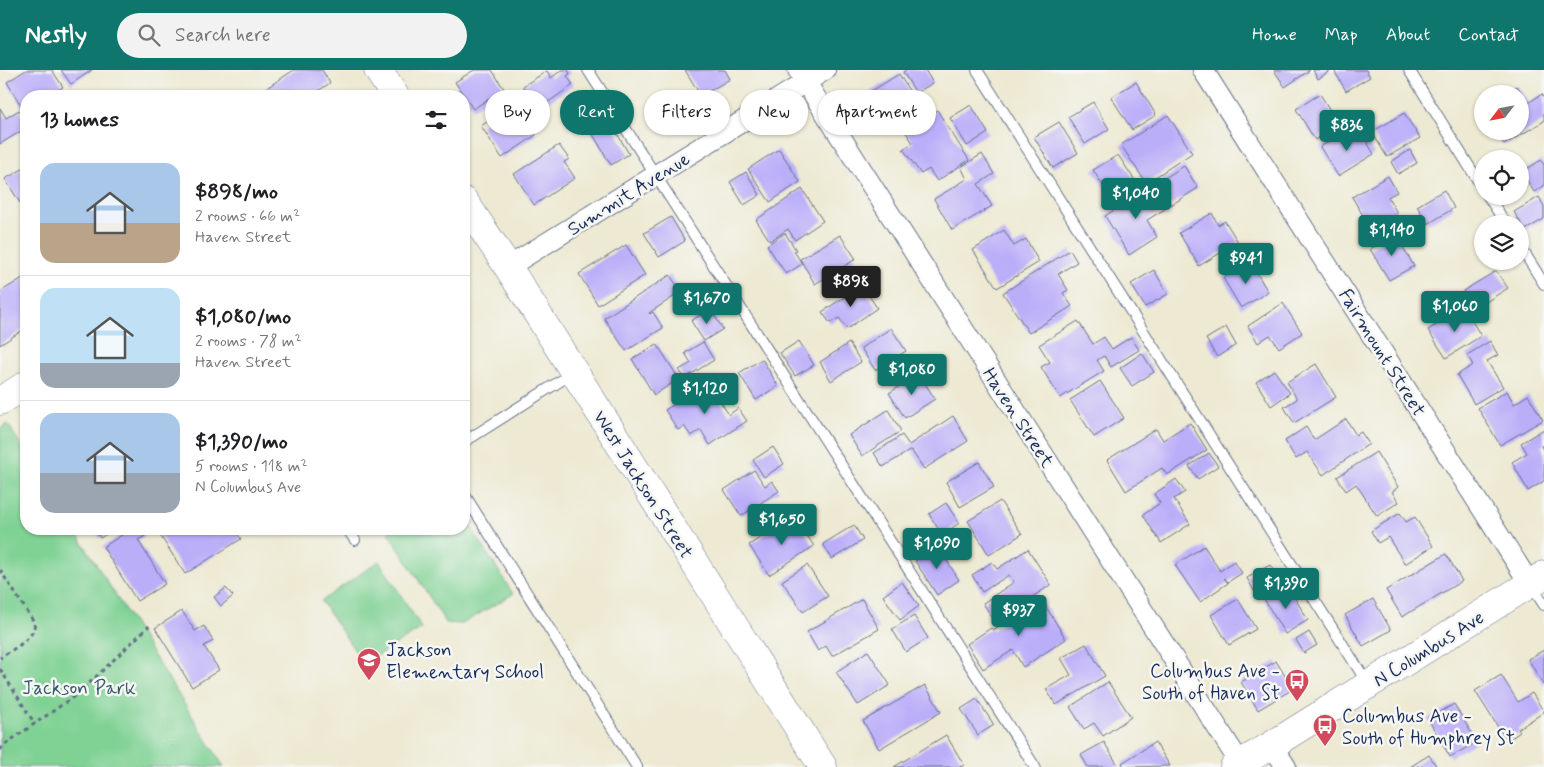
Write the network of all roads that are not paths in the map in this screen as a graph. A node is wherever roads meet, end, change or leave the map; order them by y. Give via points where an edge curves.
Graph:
1 (378, 70) edge
2 (588, 70) edge
3 (825, 70) edge
4 (977, 70) edge
5 (1203, 70) edge
6 (1409, 70) edge
7 (802, 76) edge
8 (391, 90) edge
9 (1474, 174) edge
10 (655, 176) junction
11 (470, 211) edge
12 (1529, 260) edge
13 (508, 267) junction
14 (1544, 284) edge
15 (574, 372) junction
16 (20, 389) edge
17 (0, 401) edge
18 (470, 438) edge
19 (470, 503) edge
20 (352, 535) edge
21 (355, 540) dead end
22 (1539, 588) edge
23 (1368, 685) junction
24 (1279, 756) edge
25 (1237, 765) edge
26 (637, 767) edge
27 (823, 767) edge
28 (1035, 767) edge

1 - 8 street
2 - 10 lane
3 - 7 street, Summit Avenue
4 - 23 lane
5 - 22 street, Fairmount Street
6 - 9 lane
7 - 10 street, Summit Avenue
7 - 25 street, Haven Street
10 - 13 street, Summit Avenue
10 - 28 lane
11 - 13 street, West Jackson Street
12 - 14 lane
13 - 15 street, West Jackson Street
15 - 18 lane
15 - 27 street, West Jackson Street
16 - 17 street
19 - 26 lane
20 - 21 lane
22 - 23 street, N Columbus Ave
23 - 24 street, N Columbus Ave
24 - 25 street, N Columbus Ave

